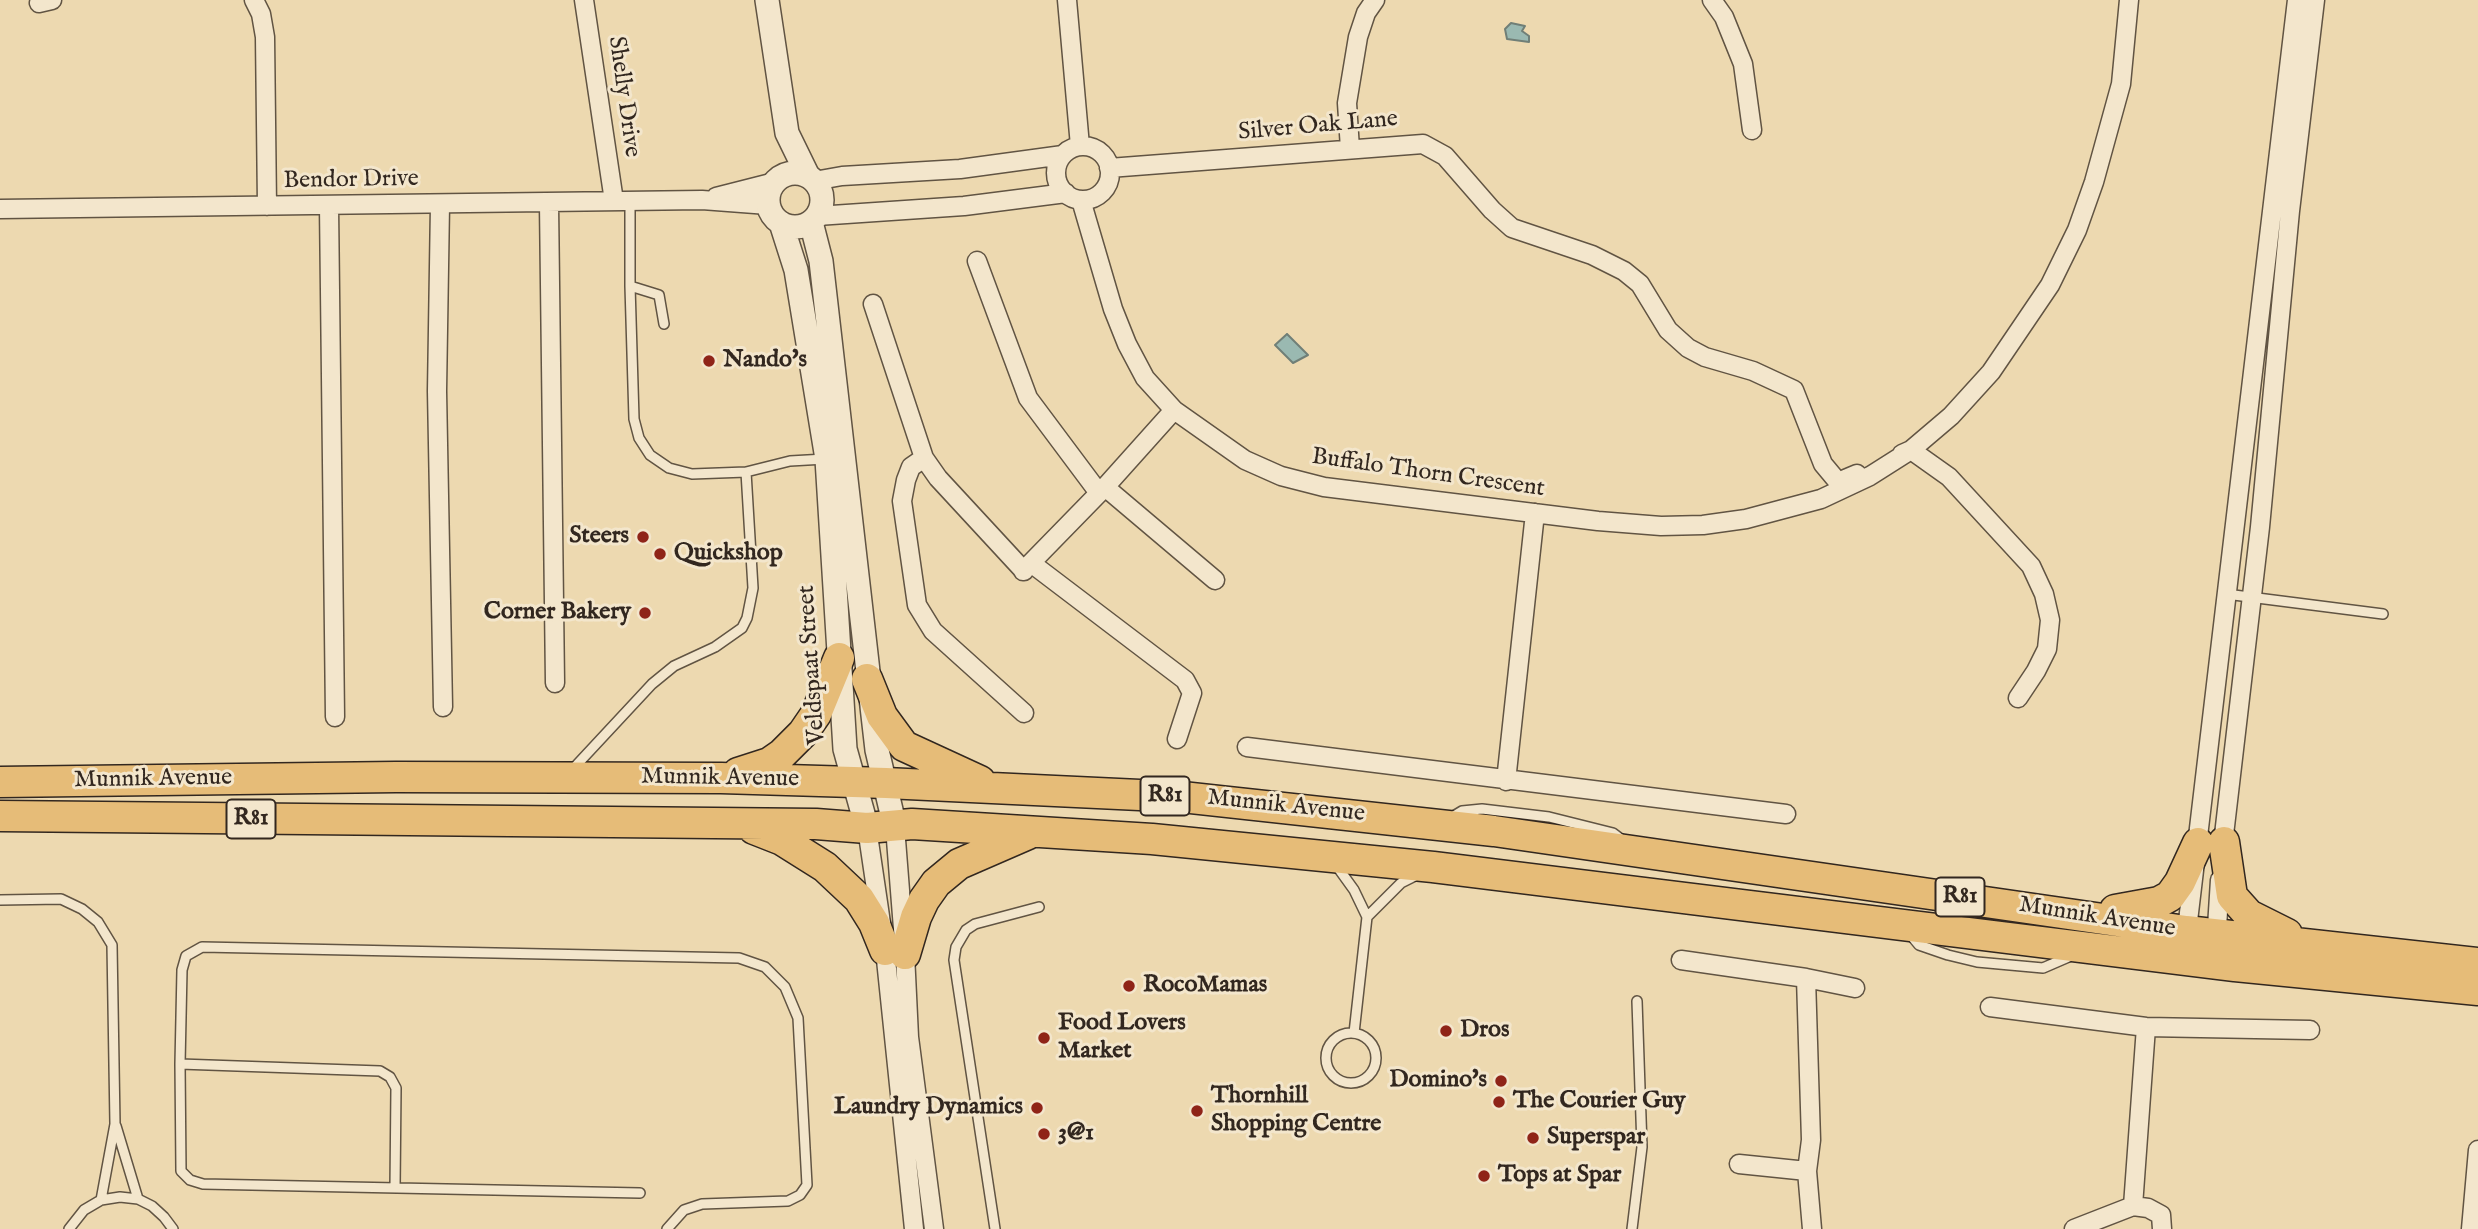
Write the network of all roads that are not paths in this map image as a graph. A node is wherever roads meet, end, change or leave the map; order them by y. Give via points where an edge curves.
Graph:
1 (254, 0) edge
2 (584, 0) edge
3 (767, 0) edge
4 (1067, 0) edge
5 (1375, 0) edge
6 (1712, 0) edge
7 (2129, 0) edge
8 (2297, 0) edge
9 (2315, 0) edge
10 (1752, 130) dead end
11 (787, 133) junction
12 (1080, 146) junction
13 (1350, 149) junction
14 (1063, 155) junction
15 (1109, 168) junction
16 (811, 179) junction
17 (777, 180) junction
18 (1074, 197) junction
19 (702, 200) junction
20 (622, 201) junction
21 (549, 204) junction
22 (440, 205) junction
23 (267, 206) junction
24 (329, 206) junction
25 (0, 209) edge
26 (775, 214) junction
27 (814, 219) junction
28 (977, 261) dead end
29 (630, 286) junction
30 (873, 304) dead end
31 (664, 324) dead end
32 (1668, 330) joint
33 (1174, 410) junction
34 (1911, 450) junction
35 (924, 458) junction
36 (827, 459) junction
37 (746, 472) junction
38 (2238, 488) junction
39 (2264, 489) junction
40 (1102, 490) junction
41 (1535, 513) junction
42 (1024, 570) junction
43 (1215, 580) dead end
44 (2226, 594) junction
45 (2252, 597) junction
46 (2383, 614) dead end
47 (839, 658) junction
48 (867, 679) junction
49 (555, 683) dead end
50 (2018, 698) dead end
51 (443, 707) dead end
52 (1024, 713) dead end
53 (335, 717) dead end
54 (1177, 739) dead end
55 (1247, 747) dead end
56 (565, 777) junction
57 (721, 778) junction
58 (1506, 781) junction
59 (0, 782) edge
60 (852, 782) junction
61 (886, 783) junction
62 (993, 787) junction
63 (1786, 814) dead end
64 (0, 816) edge
65 (740, 824) junction
66 (881, 828) junction
67 (1031, 832) junction
68 (2211, 843) junction
69 (1327, 856) junction
70 (1433, 867) junction
71 (0, 900) edge
72 (1039, 907) dead end
73 (2045, 910) junction
74 (1367, 917) junction
75 (2217, 934) junction
76 (2304, 943) junction
77 (2186, 946) junction
78 (895, 952) junction
79 (1681, 960) dead end
80 (2478, 963) edge
81 (2215, 964) junction
82 (1805, 978) junction
83 (1855, 988) dead end
84 (2478, 990) edge
85 (1637, 1001) dead end
86 (1990, 1007) dead end
87 (2146, 1027) junction
88 (2310, 1030) dead end
89 (1354, 1034) junction
90 (180, 1064) junction
91 (115, 1124) junction
92 (2478, 1150) edge
93 (1739, 1164) dead end
94 (1807, 1171) junction
95 (395, 1188) junction
96 (640, 1193) dead end
97 (138, 1199) junction
98 (102, 1200) junction
99 (2133, 1206) junction
100 (68, 1228) edge
101 (173, 1229) edge
102 (667, 1229) edge
103 (914, 1229) edge
104 (934, 1229) edge
105 (995, 1229) edge
106 (1632, 1229) edge
107 (1812, 1229) edge
108 (2074, 1229) edge
109 (2162, 1229) edge
110 (2470, 1229) edge

1 - 23 street via 265,37
2 - 20 street, Shelly Drive
3 - 11 street
4 - 12 street
5 - 13 street via 1357,37 1347,103
6 - 10 street via 1743,64
7 - 34 street, Buffalo Thorn Crescent via 2121,84 2077,230 2050,285 1991,373
8 - 38 street
9 - 39 street
11 - 16 street
11 - 17 street
12 - 14 street
12 - 15 street via 1095,149
13 - 15 street, Silver Oak Lane
13 - 32 street, Silver Oak Lane via 1414,143 1446,156 1512,228 1624,271 1640,284
14 - 16 street via 960,169
14 - 18 street via 1057,179
15 - 18 street via 1103,191 1090,199
16 - 17 street via 794,173
16 - 27 street via 822,198
17 - 19 street, Bendor Drive
17 - 26 street via 768,197
18 - 27 street
18 - 33 street, Buffalo Thorn Crescent via 1127,344 1146,378
19 - 20 street, Bendor Drive
19 - 26 street, Bendor Drive
20 - 21 street, Bendor Drive
20 - 29 lane
21 - 22 street, Bendor Drive
21 - 49 street
22 - 24 street, Bendor Drive
22 - 51 street via 437,391
23 - 24 street, Bendor Drive
23 - 25 street, Bendor Drive
24 - 53 street
26 - 27 street via 791,227
26 - 36 street, Veldspaat Street via 796,270
27 - 48 street, Veldspaat Street
28 - 40 street via 1028,398
29 - 31 lane via 659,295
29 - 37 lane via 634,419 639,438 650,455 669,467 692,474
30 - 35 street
32 - 34 street, Buffalo Thorn Crescent via 1705,357 1753,371 1794,390 1823,464 1838,482
33 - 40 street
33 - 41 street, Buffalo Thorn Crescent via 1245,460 1281,476 1324,487
34 - 41 street, Buffalo Thorn Crescent via 1821,499 1746,519 1661,526
34 - 50 street via 1949,477 2013,545 2031,566 2044,594 2050,620 2047,649
35 - 42 street
35 - 52 street via 911,467 902,501 917,605 933,631
36 - 37 lane via 790,461
36 - 47 street, Veldspaat Street
37 - 56 lane via 753,588 742,628 674,666 652,684
38 - 39 street
38 - 44 street
39 - 45 street
40 - 42 street
40 - 43 street
41 - 58 street
42 - 54 street via 1185,680 1192,693
44 - 45 lane
44 - 68 street
45 - 46 lane
45 - 68 street
47 - 57 main road via 816,714 782,754 754,769
47 - 60 street, Veldspaat Street via 845,749
48 - 61 street, Veldspaat Street
48 - 62 main road via 882,716 904,746
55 - 58 street
56 - 57 main road, Munnik Avenue / R81
56 - 59 main road, Munnik Avenue / R81
57 - 60 main road, Munnik Avenue / R81
58 - 63 street
60 - 61 main road, Munnik Avenue / R81
60 - 66 street, Veldspaat Street
61 - 62 main road, Munnik Avenue / R81
61 - 66 street, Veldspaat Street
62 - 73 main road, Munnik Avenue / R81 via 1182,797 1442,824
64 - 65 main road, Munnik Avenue / R81
65 - 66 main road, Munnik Avenue / R81
65 - 78 main road via 782,840 825,867 859,899
66 - 67 main road, Munnik Avenue / R81 via 912,824
66 - 78 street, Veldspaat Street
66 - 78 street, Veldspaat Street
67 - 69 main road, Munnik Avenue / R81
67 - 78 main road via 959,864 936,883
68 - 73 main road via 2170,896 2159,902 2118,910
68 - 75 street
68 - 76 main road via 2238,904 2261,923
68 - 77 street
69 - 70 main road, Munnik Avenue / R81
69 - 74 lane via 1348,880
70 - 74 lane via 1401,883
70 - 77 main road, Munnik Avenue / R81 via 2088,948
71 - 91 lane via 61,900 98,922 112,944
72 - 105 lane via 965,930 954,960
73 - 77 main road, Munnik Avenue / R81
74 - 89 lane
75 - 76 main road, Munnik Avenue / R81
75 - 77 main road, Munnik Avenue / R81
75 - 81 street
76 - 80 main road, Munnik Avenue / R81
77 - 81 main road, Munnik Avenue / R81
78 - 103 street, Veldspaat Street
78 - 104 street, Veldspaat Street
79 - 82 street
81 - 84 main road, Munnik Avenue / R81
82 - 83 street
82 - 94 street via 1811,1140
85 - 106 lane via 1642,1147
86 - 87 street
87 - 88 street
87 - 99 street
89 - 89 lane via 1373,1046 1376,1061 1366,1079 1345,1083 1332,1075 1326,1055 1335,1039
90 - 95 lane via 380,1071 396,1088
90 - 95 lane via 181,1171 190,1180
90 - 102 lane via 182,970 186,956 202,947 739,958 765,967 785,987 798,1018 807,1185 788,1201 702,1204 684,1210
91 - 97 lane
91 - 98 lane
92 - 110 street
93 - 94 street
94 - 107 street
95 - 96 lane
97 - 98 lane
97 - 101 lane via 152,1206
98 - 100 lane via 84,1210
99 - 108 street
99 - 109 street via 2161,1215

